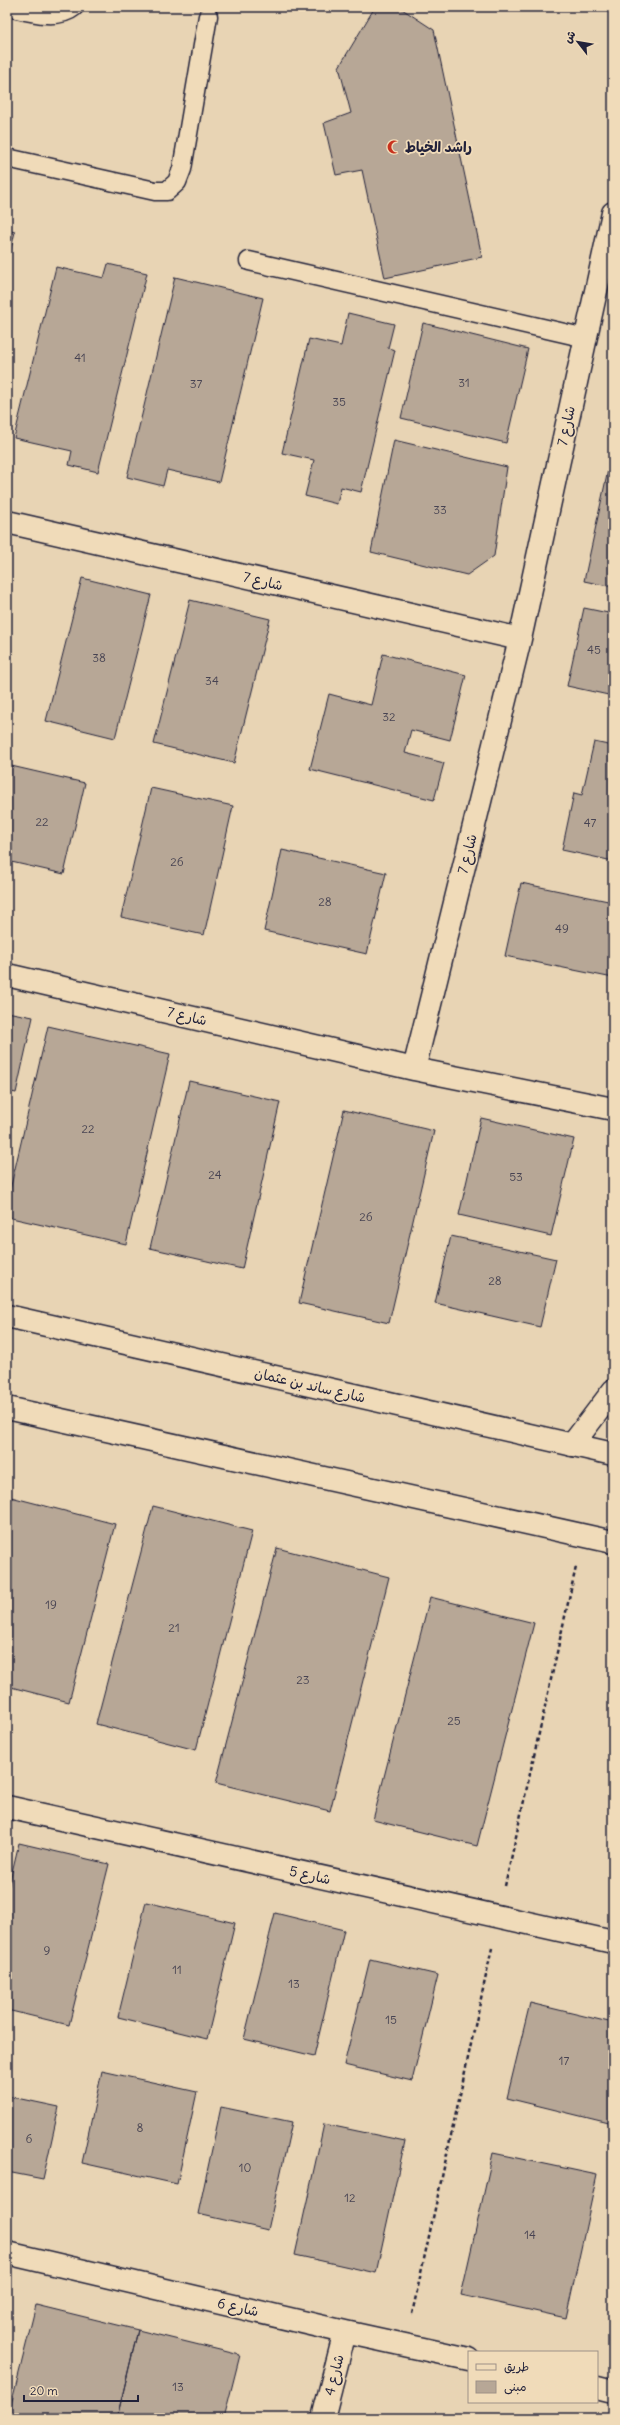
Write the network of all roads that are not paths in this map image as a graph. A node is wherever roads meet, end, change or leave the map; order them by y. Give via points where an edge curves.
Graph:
1 (8, 7) edge
2 (74, 7) edge
3 (208, 16) dead end
4 (7, 158) edge
5 (613, 213) edge
6 (249, 261) dead end
7 (586, 338) junction
8 (7, 522) edge
9 (520, 640) junction
10 (7, 975) edge
11 (414, 1069) junction
12 (613, 1108) edge
13 (7, 1316) edge
14 (613, 1391) edge
15 (7, 1408) edge
16 (572, 1445) junction
17 (613, 1454) edge
18 (613, 1542) edge
19 (7, 1807) edge
20 (613, 1942) edge
21 (7, 2253) edge
22 (345, 2332) junction
23 (468, 2359) edge
24 (598, 2388) edge
25 (613, 2392) edge
26 (323, 2418) edge

1 - 2 lane via 38,13 58,13
3 - 4 lane via 182,169 176,182 167,191 156,191
5 - 7 street, شارع 7
6 - 7 lane
7 - 9 street, شارع 7
8 - 9 street, شارع 7
9 - 11 street, شارع 7
10 - 11 street, شارع 7
11 - 12 street, شارع 7
13 - 16 street, شارع ساند بن عثمان
14 - 16 street
15 - 18 street
16 - 17 street, شارع ساند بن عثمان
19 - 20 street, شارع 5
21 - 22 street, شارع 6
22 - 23 street, شارع 6
22 - 26 street, شارع 4
24 - 25 street

